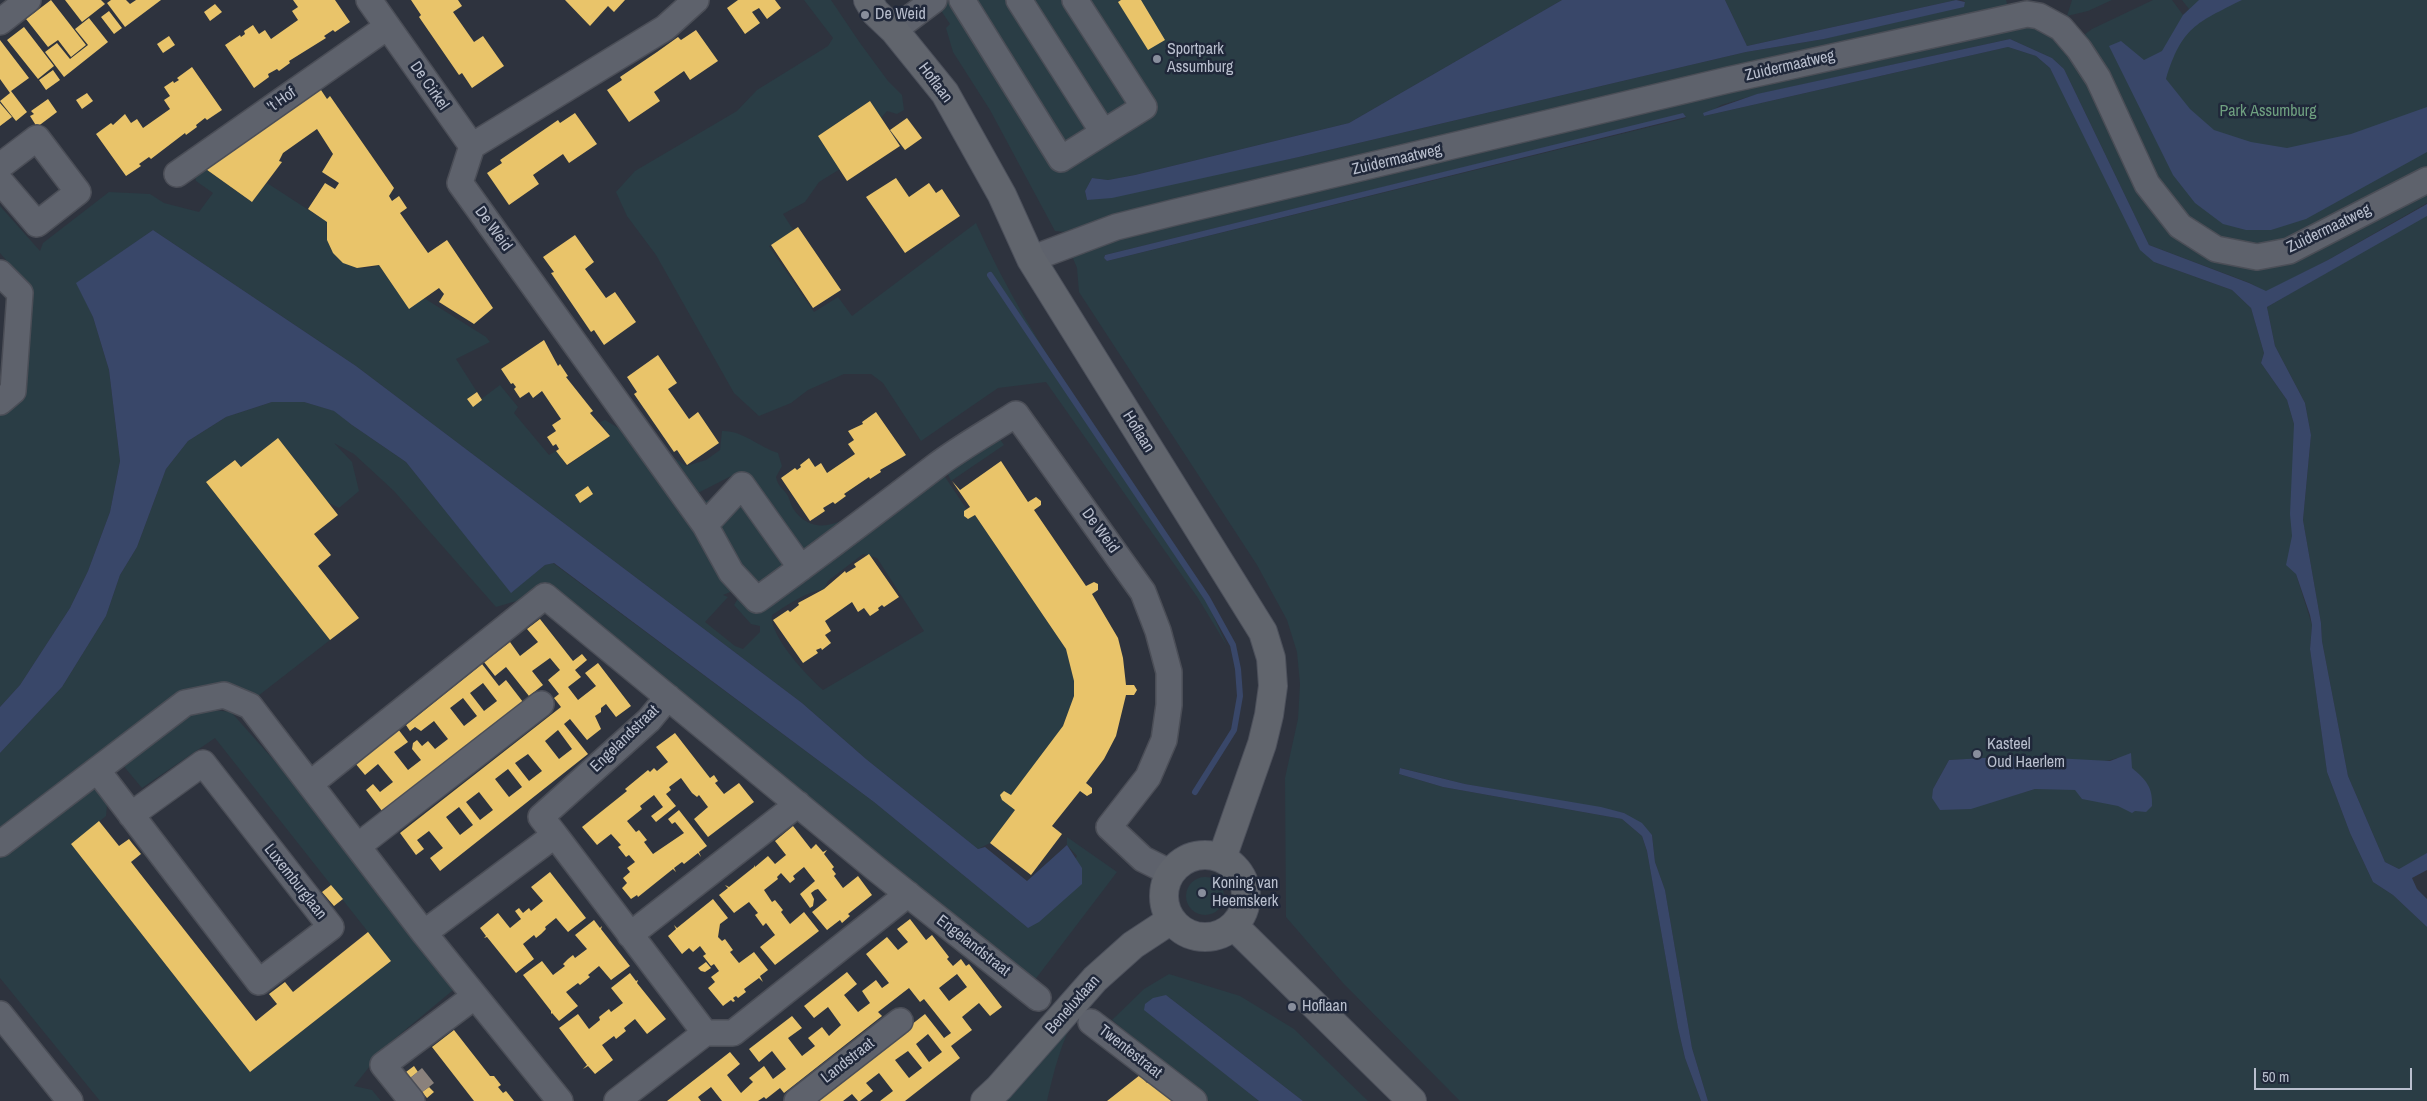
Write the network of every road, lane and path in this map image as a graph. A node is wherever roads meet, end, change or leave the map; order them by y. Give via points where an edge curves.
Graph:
1 (28, 0) edge
2 (370, 0) edge
3 (696, 0) edge
4 (868, 0) edge
5 (934, 0) edge
6 (962, 0) edge
7 (1019, 0) edge
8 (1075, 0) edge
9 (0, 22) edge
10 (387, 27) junction
11 (894, 30) junction
12 (1103, 132) junction
13 (472, 146) junction
14 (0, 166) edge
15 (178, 174) dead end
16 (2427, 180) edge
17 (0, 181) edge
18 (1031, 259) junction
19 (0, 272) edge
20 (0, 402) edge
21 (705, 525) junction
22 (801, 568) junction
23 (668, 697) junction
24 (542, 704) dead end
25 (96, 770) junction
26 (310, 784) junction
27 (798, 804) junction
28 (131, 815) junction
29 (555, 835) junction
30 (0, 844) edge
31 (358, 846) junction
32 (1222, 858) junction
33 (1171, 873) junction
34 (908, 894) junction
35 (1171, 920) junction
36 (1234, 926) junction
37 (424, 933) junction
38 (630, 935) junction
39 (474, 996) junction
40 (1038, 998) dead end
41 (0, 1014) edge
42 (900, 1021) dead end
43 (1091, 1022) dead end
44 (705, 1033) junction
45 (70, 1101) edge
46 (412, 1101) edge
47 (560, 1101) edge
48 (617, 1101) edge
49 (797, 1101) edge
50 (985, 1101) edge
51 (1194, 1101) edge
52 (1412, 1101) edge

1 - 9 street
2 - 10 street, De Cirkel
3 - 13 street via 665,28
4 - 11 main road, Hoflaan via 875,12
5 - 11 street
6 - 12 street via 1061,159
7 - 12 street
8 - 12 street via 1144,107
10 - 13 street, De Cirkel
10 - 15 street, 't Hof
11 - 18 main road, Hoflaan via 946,93 1002,194
13 - 21 street, De Weid via 460,183
14 - 17 street via 37,138 78,192 38,224
16 - 18 street, Zuidermaatweg via 2289,251 2257,257 2216,248 2180,226 2148,184 2098,78 2079,49 2061,28 2039,16 2022,14 1728,80 1168,214 1116,227
18 - 32 main road, Hoflaan via 1263,632 1272,658 1273,686 1262,744
19 - 20 street via 20,294 12,391
21 - 22 street, De Weid via 732,572 757,600
21 - 22 street via 742,485
22 - 33 street, De Weid via 937,465 1016,414 1143,592 1158,631 1169,672 1164,740 1148,777 1109,827 1142,859
23 - 26 street via 545,596
23 - 27 street, Engelandstraat
23 - 29 street, Engelandstraat via 649,720 541,817
24 - 31 street
25 - 26 street via 185,703 224,694 250,706
25 - 28 street, Luxemburglaan
25 - 30 street
26 - 31 street
27 - 34 street, Engelandstraat
27 - 38 street
28 - 28 street, Luxemburglaan via 259,982 331,927 203,763
29 - 37 street
29 - 38 street, Engelandstraat
31 - 37 street
32 - 33 main road via 1200,855 1185,859
32 - 36 main road via 1239,872 1245,886 1246,902
33 - 35 main road via 1163,896
34 - 40 street, Engelandstraat
34 - 44 street via 733,1033
35 - 36 main road via 1186,932 1200,937 1215,936
35 - 50 main road, Beneluxlaan via 1133,945 1095,979
36 - 52 main road
37 - 39 street
38 - 44 street, Engelandstraat
39 - 46 street via 384,1065
39 - 47 street
41 - 45 street
42 - 49 street, Landstraat
43 - 51 street, Twentestraat
44 - 48 street

